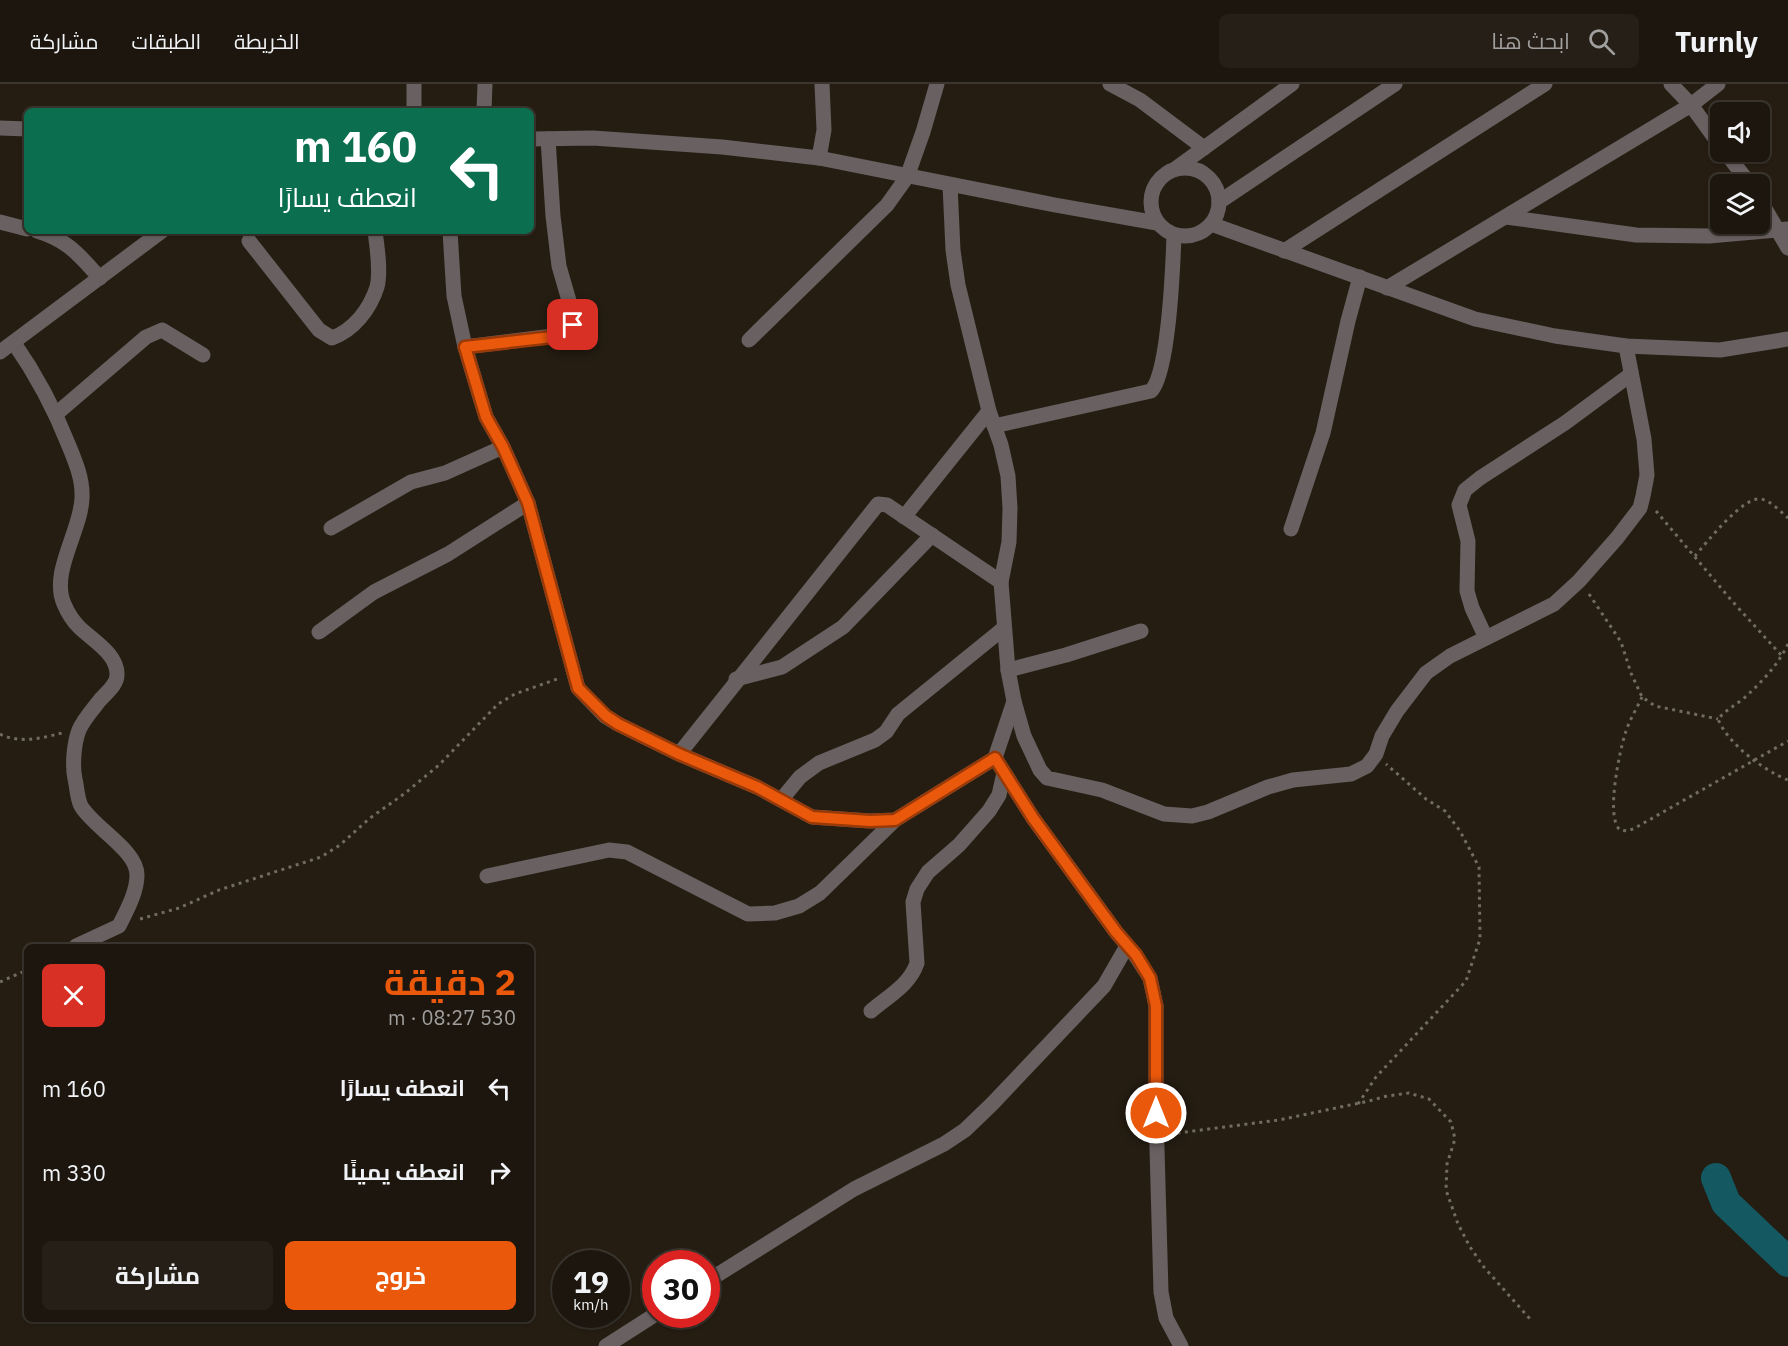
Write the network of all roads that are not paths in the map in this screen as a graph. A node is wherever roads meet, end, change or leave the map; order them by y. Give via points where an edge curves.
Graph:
1 (414, 84) edge
2 (485, 84) edge
3 (822, 84) edge
4 (937, 84) edge
5 (1110, 84) edge
6 (1292, 84) edge
7 (1395, 84) edge
8 (1545, 84) edge
9 (1671, 84) edge
10 (1718, 84) edge
11 (1691, 105) junction
12 (414, 108) edge
13 (484, 108) edge
14 (0, 128) edge
15 (24, 129) edge
16 (1710, 131) edge
17 (534, 139) edge
18 (548, 139) junction
19 (1204, 148) junction
20 (819, 158) junction
21 (1733, 162) edge
22 (1175, 169) junction
23 (1742, 174) edge
24 (907, 177) junction
25 (950, 185) junction
26 (1219, 202) junction
27 (1770, 213) edge
28 (1506, 217) junction
29 (0, 222) edge
30 (1157, 223) junction
31 (1211, 224) junction
32 (24, 228) edge
33 (1783, 230) edge
34 (46, 234) edge
35 (158, 234) edge
36 (375, 234) edge
37 (450, 234) edge
38 (1174, 235) junction
39 (249, 241) dead end
40 (1788, 248) edge
41 (1284, 251) junction
42 (1360, 277) junction
43 (100, 278) junction
44 (1387, 288) junction
45 (1788, 339) edge
46 (749, 340) dead end
47 (14, 343) junction
48 (1626, 346) junction
49 (465, 347) junction
50 (0, 352) edge
51 (203, 355) dead end
52 (1630, 375) junction
53 (56, 414) junction
54 (992, 418) junction
55 (503, 447) junction
56 (528, 503) junction
57 (904, 517) junction
58 (331, 528) dead end
59 (1291, 529) dead end
60 (932, 535) junction
61 (1001, 582) junction
62 (1004, 628) junction
63 (318, 632) dead end
64 (1142, 632) dead end
65 (1486, 638) junction
66 (1008, 670) junction
67 (736, 680) junction
68 (1014, 701) junction
69 (679, 754) junction
70 (995, 758) junction
71 (1004, 773) junction
72 (781, 800) junction
73 (895, 820) junction
74 (487, 876) dead end
75 (80, 944) edge
76 (1127, 946) junction
77 (871, 1011) dead end
78 (720, 1273) edge
79 (642, 1323) edge
80 (606, 1346) edge
81 (1181, 1346) edge

1 - 12 street
2 - 13 street
3 - 20 street via 824,130
4 - 24 street
5 - 19 street via 1140,100
6 - 19 street
7 - 26 street
8 - 41 street
9 - 11 street
10 - 11 street
11 - 16 street
11 - 28 street
14 - 15 street
17 - 18 street
18 - 20 street via 593,138 722,147
18 - 49 street via 557,246 573,325 561,336
19 - 22 street
20 - 24 street
21 - 23 street
22 - 26 street via 1189,167 1201,171 1211,179
22 - 30 street via 1155,185 1150,198
24 - 25 street
24 - 46 street via 886,205
25 - 30 street
25 - 54 street via 958,285
26 - 31 street
27 - 33 street
28 - 33 street via 1636,234 1709,236
28 - 44 street
29 - 32 street
30 - 38 street
31 - 38 street via 1194,235
31 - 41 street
33 - 40 street
34 - 43 street via 70,247
35 - 43 street
36 - 39 street via 378,285 358,322 332,338 319,330
37 - 49 street via 454,296
38 - 54 street via 1172,288 1156,386 1151,391
41 - 42 street
42 - 44 street
42 - 59 street via 1323,433
43 - 47 street
44 - 48 street via 1475,319
45 - 48 street via 1720,350
47 - 50 street
47 - 53 street
48 - 52 street
49 - 55 street via 486,417
51 - 53 street via 162,330 146,337
52 - 65 street via 1644,439 1647,475 1640,508 1579,581 1554,604
52 - 65 street via 1465,490 1459,505 1468,541 1467,591
53 - 75 street via 79,471 82,498 61,583 63,603 77,625 104,648 116,665 117,677 79,729 74,776 80,804 134,861 138,873 136,888 119,926
54 - 57 street
54 - 61 street via 1008,476 1010,508 1009,542
55 - 56 street
55 - 58 street via 446,473 411,482
56 - 63 street via 448,554 374,592
56 - 69 street via 578,688 618,724
57 - 60 street
57 - 67 street via 878,504
60 - 61 street
60 - 67 street via 843,627 782,667
61 - 62 street
62 - 66 street
62 - 72 street via 898,714 886,732 819,763 800,777
64 - 66 street
65 - 68 street via 1426,673 1411,690 1367,766 1351,774 1293,780 1268,787 1192,816 1164,814 1102,790 1047,777 1032,757
66 - 68 street
67 - 69 street
68 - 70 street
69 - 72 street
70 - 71 street
70 - 73 street
71 - 76 street
71 - 77 street via 999,795 989,811 928,872 917,889 913,902 914,973
72 - 73 street via 812,817
73 - 74 street via 820,893 800,906 775,913 748,914 627,852 609,850
76 - 78 street via 1104,986 965,1130 854,1189
76 - 81 street via 1150,978 1156,1006 1161,1292 1166,1318
79 - 80 street

